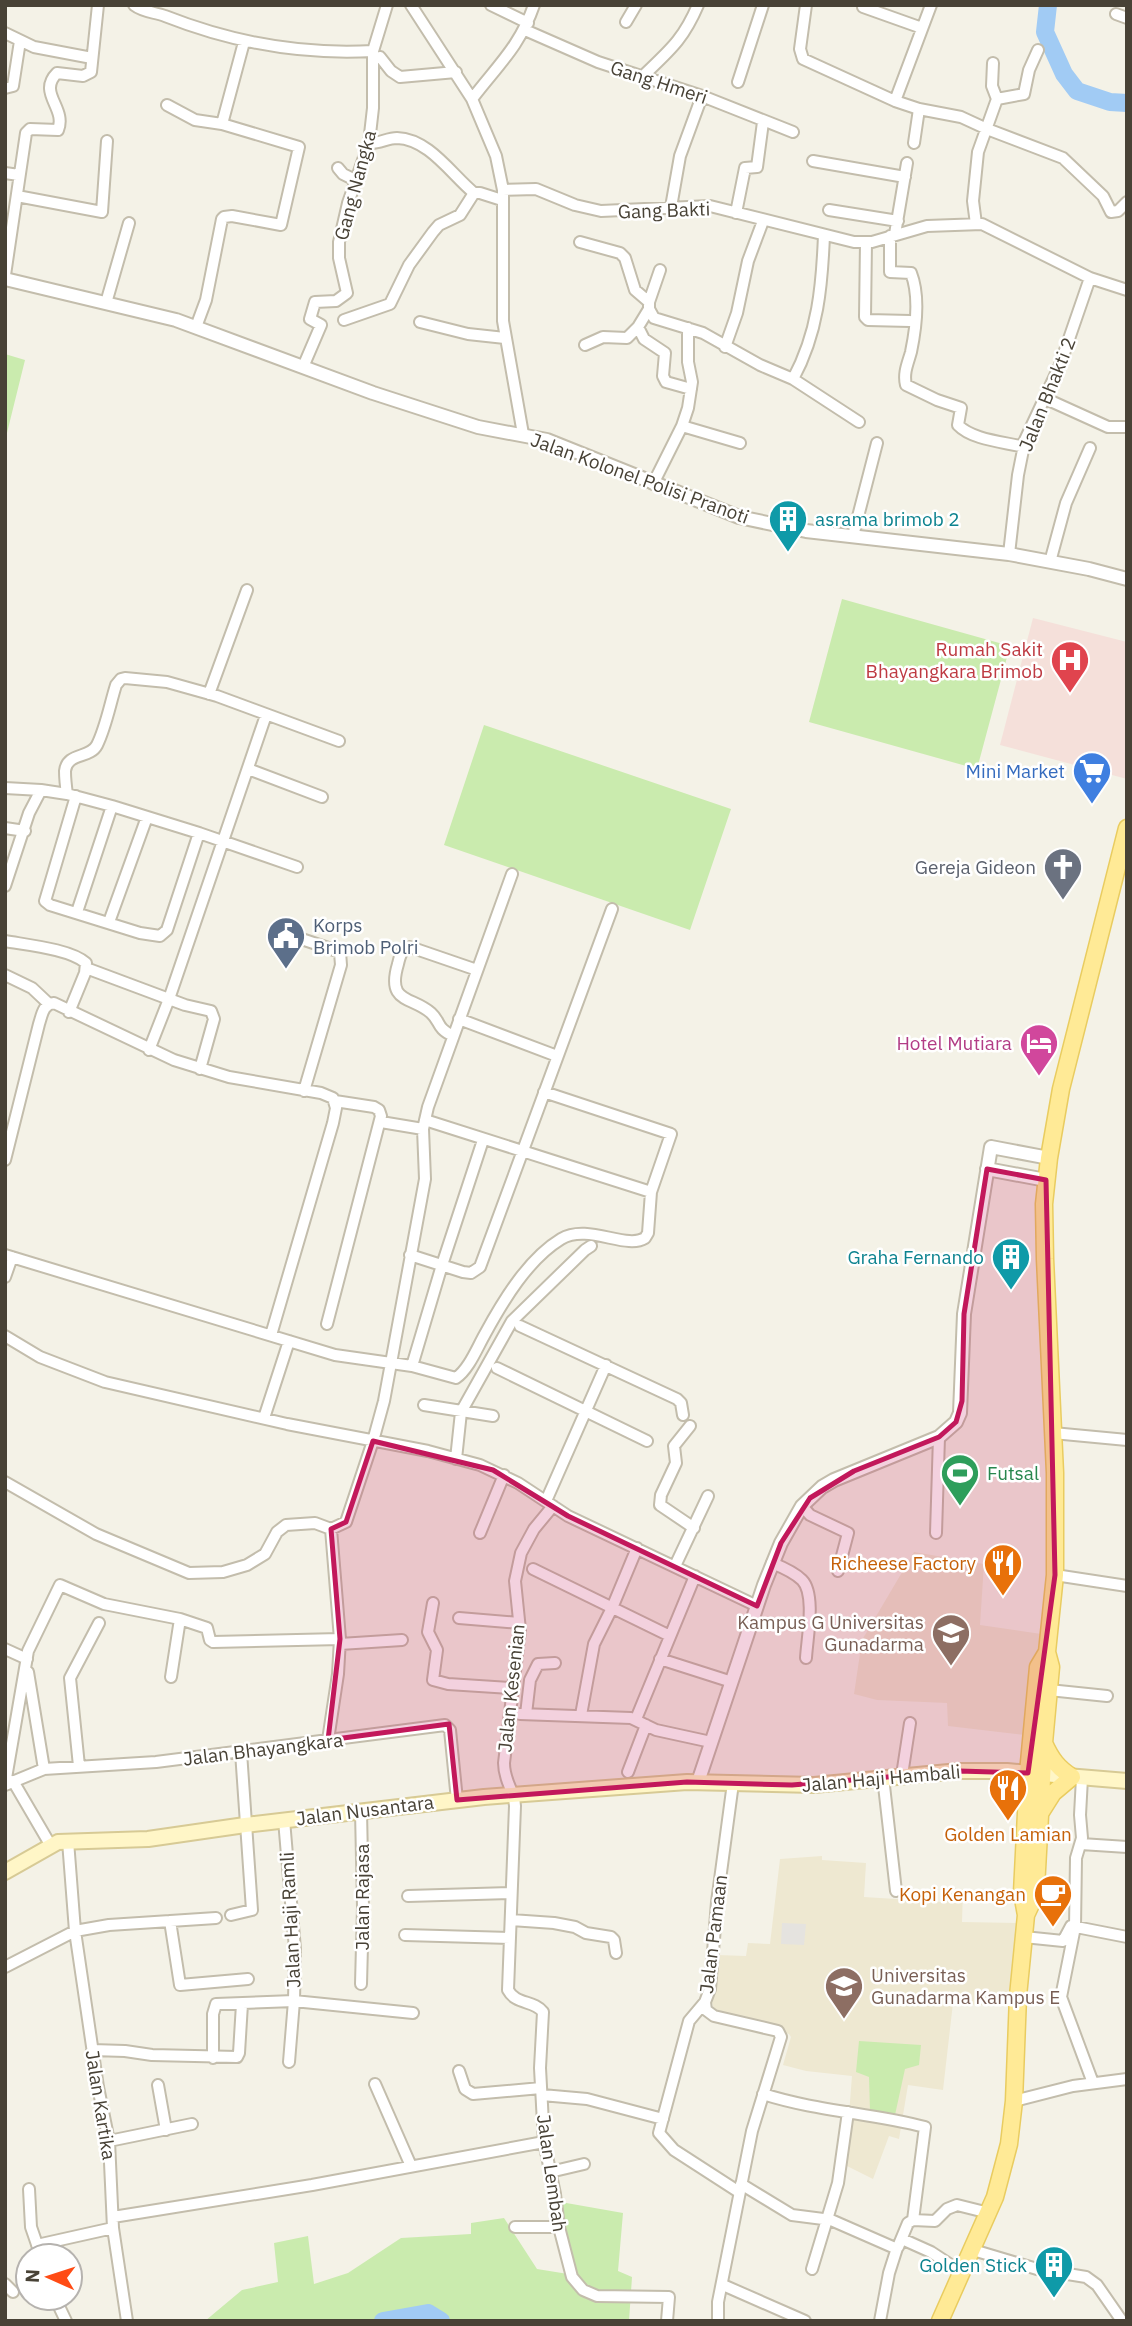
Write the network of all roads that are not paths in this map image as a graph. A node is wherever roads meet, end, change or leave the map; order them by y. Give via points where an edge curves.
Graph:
1 (97, 5) edge
2 (134, 5) edge
3 (387, 5) edge
4 (491, 5) edge
5 (534, 5) edge
6 (636, 5) edge
7 (698, 5) edge
8 (763, 5) edge
9 (806, 5) edge
10 (931, 5) edge
11 (415, 7) edge
12 (863, 7) dead end
13 (165, 10) edge
14 (626, 22) dead end
15 (527, 26) junction
16 (922, 28) junction
17 (5, 33) edge
18 (20, 41) junction
19 (244, 42) junction
20 (1038, 50) dead end
21 (377, 54) junction
22 (92, 58) junction
23 (993, 63) dead end
24 (456, 72) junction
25 (643, 76) junction
26 (738, 82) dead end
27 (5, 88) edge
28 (702, 96) junction
29 (472, 99) junction
30 (996, 99) junction
31 (895, 102) junction
32 (167, 105) dead end
33 (919, 109) junction
34 (764, 122) junction
35 (222, 124) junction
36 (987, 129) junction
37 (793, 131) dead end
38 (107, 141) dead end
39 (369, 143) junction
40 (914, 143) dead end
41 (813, 161) dead end
42 (907, 163) dead end
43 (338, 168) dead end
44 (5, 173) edge
45 (19, 175) junction
46 (905, 177) junction
47 (355, 180) junction
48 (474, 193) junction
49 (503, 195) junction
50 (17, 196) junction
51 (1127, 202) edge
52 (671, 207) junction
53 (829, 210) dead end
54 (736, 213) junction
55 (763, 221) junction
56 (129, 223) dead end
57 (976, 224) junction
58 (895, 230) junction
59 (824, 235) junction
60 (580, 242) dead end
61 (865, 245) junction
62 (660, 270) dead end
63 (5, 277) edge
64 (1090, 278) junction
65 (1127, 290) edge
66 (106, 303) junction
67 (649, 305) junction
68 (344, 320) dead end
69 (910, 321) dead end
70 (420, 322) dead end
71 (196, 327) junction
72 (638, 327) junction
73 (688, 328) junction
74 (505, 338) junction
75 (585, 345) dead end
76 (724, 346) junction
77 (303, 367) junction
78 (793, 379) junction
79 (691, 389) junction
80 (1044, 398) junction
81 (859, 422) dead end
82 (681, 425) junction
83 (1127, 427) edge
84 (523, 434) junction
85 (740, 443) dead end
86 (877, 443) dead end
87 (1024, 447) junction
88 (1090, 448) dead end
89 (653, 484) junction
90 (853, 536) junction
91 (1009, 554) junction
92 (1050, 562) junction
93 (1127, 579) edge
94 (247, 590) dead end
95 (209, 694) junction
96 (266, 715) junction
97 (340, 741) dead end
98 (248, 769) junction
99 (5, 788) edge
100 (41, 790) junction
101 (71, 795) junction
102 (322, 797) dead end
103 (112, 806) junction
104 (147, 817) junction
105 (5, 828) edge
106 (1127, 828) edge
107 (25, 831) junction
108 (199, 833) junction
109 (223, 842) junction
110 (297, 867) dead end
111 (1121, 872) edge
112 (512, 874) dead end
113 (5, 887) edge
114 (612, 909) dead end
115 (77, 912) junction
116 (109, 922) junction
117 (275, 930) dead end
118 (5, 941) edge
119 (86, 968) junction
120 (477, 970) junction
121 (5, 975) edge
122 (169, 999) junction
123 (49, 1004) junction
124 (69, 1012) junction
125 (459, 1019) junction
126 (453, 1036) junction
127 (149, 1050) junction
128 (557, 1056) junction
129 (200, 1069) junction
130 (304, 1091) junction
131 (544, 1092) junction
132 (335, 1101) junction
133 (381, 1122) junction
134 (424, 1125) junction
135 (483, 1140) junction
136 (522, 1151) junction
137 (1049, 1158) junction
138 (5, 1160) edge
139 (987, 1169) junction
140 (1046, 1180) junction
141 (651, 1192) junction
142 (592, 1246) dead end
143 (410, 1255) junction
144 (9, 1256) edge
145 (442, 1265) junction
146 (5, 1278) edge
147 (327, 1324) dead end
148 (520, 1326) dead end
149 (271, 1335) junction
150 (5, 1336) edge
151 (289, 1341) junction
152 (390, 1363) junction
153 (606, 1365) junction
154 (412, 1366) junction
155 (498, 1368) dead end
156 (424, 1405) dead end
157 (461, 1412) junction
158 (585, 1412) junction
159 (683, 1415) dead end
160 (493, 1416) dead end
161 (264, 1418) junction
162 (690, 1426) dead end
163 (1053, 1433) junction
164 (939, 1437) junction
165 (1127, 1440) edge
166 (373, 1441) junction
167 (647, 1441) dead end
168 (456, 1459) junction
169 (504, 1475) junction
170 (5, 1482) edge
171 (708, 1496) dead end
172 (549, 1504) junction
173 (802, 1506) junction
174 (694, 1528) junction
175 (331, 1529) junction
176 (480, 1533) dead end
177 (936, 1533) dead end
178 (637, 1548) junction
179 (772, 1563) junction
180 (675, 1566) junction
181 (533, 1569) dead end
182 (838, 1571) dead end
183 (1055, 1575) junction
184 (695, 1576) junction
185 (1127, 1586) edge
186 (433, 1603) dead end
187 (757, 1606) junction
188 (612, 1608) junction
189 (459, 1618) dead end
190 (180, 1619) junction
191 (99, 1623) dead end
192 (519, 1623) junction
193 (670, 1636) junction
194 (402, 1640) dead end
195 (340, 1641) junction
196 (5, 1649) edge
197 (1047, 1651) junction
198 (806, 1658) dead end
199 (660, 1659) junction
200 (27, 1662) junction
201 (555, 1663) dead end
202 (171, 1677) dead end
203 (732, 1682) junction
204 (511, 1688) junction
205 (1049, 1689) junction
206 (1107, 1696) dead end
207 (581, 1715) junction
208 (10, 1717) edge
209 (636, 1719) junction
210 (910, 1723) dead end
211 (646, 1725) junction
212 (328, 1740) junction
213 (711, 1742) junction
214 (1044, 1743) junction
215 (240, 1752) junction
216 (79, 1766) junction
217 (44, 1769) junction
218 (628, 1772) dead end
219 (1035, 1774) junction
220 (902, 1775) junction
221 (883, 1777) junction
222 (1077, 1778) junction
223 (1127, 1781) edge
224 (698, 1782) junction
225 (8, 1783) edge
226 (733, 1783) junction
227 (514, 1795) junction
228 (457, 1800) junction
229 (361, 1811) junction
230 (1040, 1814) junction
231 (284, 1820) junction
232 (245, 1825) junction
233 (68, 1841) junction
234 (1081, 1844) junction
235 (51, 1846) junction
236 (1127, 1847) edge
237 (5, 1872) edge
238 (895, 1891) dead end
239 (511, 1893) junction
240 (408, 1896) dead end
241 (231, 1914) dead end
242 (1026, 1915) junction
243 (216, 1918) dead end
244 (511, 1920) junction
245 (170, 1921) junction
246 (1075, 1927) junction
247 (75, 1931) junction
248 (405, 1935) dead end
249 (1024, 1937) junction
250 (1127, 1937) edge
251 (510, 1938) junction
252 (616, 1954) dead end
253 (5, 1967) edge
254 (248, 1979) dead end
255 (361, 1984) dead end
256 (294, 2001) junction
257 (705, 2002) junction
258 (242, 2004) junction
259 (413, 2013) dead end
260 (92, 2050) junction
261 (213, 2058) junction
262 (289, 2062) dead end
263 (459, 2071) dead end
264 (1127, 2079) edge
265 (1093, 2083) junction
266 (374, 2084) dead end
267 (158, 2085) dead end
268 (542, 2092) junction
269 (763, 2094) junction
270 (1014, 2101) junction
271 (848, 2112) junction
272 (663, 2119) junction
273 (192, 2124) dead end
274 (166, 2130) junction
275 (109, 2141) junction
276 (544, 2142) junction
277 (584, 2164) dead end
278 (411, 2166) junction
279 (550, 2172) junction
280 (740, 2188) junction
281 (29, 2189) dead end
282 (989, 2213) junction
283 (828, 2219) junction
284 (913, 2220) junction
285 (113, 2223) junction
286 (514, 2227) dead end
287 (559, 2227) junction
288 (36, 2242) edge
289 (61, 2242) edge
290 (899, 2243) junction
291 (973, 2250) junction
292 (812, 2269) dead end
293 (963, 2273) junction
294 (723, 2284) junction
295 (770, 2306) junction
296 (127, 2321) edge
297 (667, 2321) edge
298 (718, 2321) edge
299 (772, 2321) edge
300 (805, 2321) edge
301 (880, 2321) edge
302 (940, 2321) edge
303 (1122, 2321) edge

1 - 22 street
2 - 13 street
3 - 21 street, Gang Nangka
4 - 15 street, Gang Hmeri
5 - 15 street
6 - 14 street
7 - 25 street via 686,32
8 - 26 street
9 - 31 street via 800,49 803,59
10 - 16 street
11 - 24 street
12 - 16 street
13 - 19 street via 200,30
15 - 25 street, Gang Hmeri via 584,57
15 - 29 street
16 - 31 street
17 - 18 street
18 - 22 street
18 - 27 street via 13,86
19 - 21 street
19 - 35 street
20 - 30 street via 1024,94
21 - 24 street via 400,77
21 - 39 street, Gang Nangka
22 - 45 street via 87,75 57,73 52,78 50,99 57,107 60,125 53,131 28,130
23 - 30 street
24 - 29 street
25 - 28 street, Gang Hmeri
28 - 34 street, Gang Hmeri
28 - 52 street via 680,156
29 - 49 street via 496,156
30 - 36 street
31 - 33 street
32 - 35 street via 195,120
33 - 36 street via 951,114
33 - 40 street
34 - 37 street, Gang Hmeri
34 - 54 street via 757,167 745,168
35 - 71 street via 299,147 281,225 232,216 222,219
36 - 51 street via 1063,158 1102,196 1111,212
36 - 57 street via 978,152
38 - 50 street via 102,212
39 - 47 street, Gang Nangka
39 - 48 street via 400,138 418,145
41 - 46 street
42 - 46 street
43 - 47 street
44 - 45 street
45 - 50 street
46 - 58 street
47 - 77 street, Gang Nangka via 338,251 347,293 336,301 315,302 310,319 321,326
48 - 49 street, Gang Bakti
48 - 68 street via 460,215 433,232 409,265 390,304
49 - 52 street, Gang Bakti via 536,190 601,211
49 - 74 street
50 - 63 street
52 - 54 street, Gang Bakti via 710,206
53 - 58 street
54 - 55 street, Gang Bakti
55 - 59 street, Gang Bakti
55 - 76 street
56 - 66 street
57 - 58 street, Gang Bakti
57 - 64 street, Gang Bakti
58 - 61 street, Gang Bakti
58 - 87 street via 890,272 911,273 914,280 915,322 906,385 961,408 958,425 963,430
59 - 61 street, Gang Bakti
59 - 78 street via 820,301
60 - 67 street via 620,253 635,290
61 - 69 street via 866,318
62 - 67 street
63 - 66 street, Jalan Kolonel Polisi Pranoti
64 - 65 street, Gang Bakti
64 - 80 street, Jalan Bhakti 2
66 - 71 street, Jalan Kolonel Polisi Pranoti
67 - 72 street
67 - 73 street via 654,318
70 - 74 street
71 - 77 street, Jalan Kolonel Polisi Pranoti
72 - 75 street via 627,338 603,337
72 - 79 street via 644,339 665,353 666,382
73 - 76 street
73 - 79 street
74 - 84 street
76 - 78 street
77 - 84 street, Jalan Kolonel Polisi Pranoti via 478,427
78 - 81 street
79 - 82 street
80 - 83 street via 1108,427
80 - 87 street, Jalan Bhakti 2
82 - 85 street
82 - 89 street
84 - 89 street, Jalan Kolonel Polisi Pranoti
86 - 90 street
87 - 91 street, Jalan Bhakti 2
88 - 92 street via 1066,503
89 - 90 street, Jalan Kolonel Polisi Pranoti via 739,517
90 - 91 street, Jalan Kolonel Polisi Pranoti
91 - 92 street, Jalan Kolonel Polisi Pranoti
92 - 93 street, Jalan Kolonel Polisi Pranoti
94 - 95 street
95 - 96 street
95 - 101 street via 167,682 121,679 97,745 68,763 65,770
96 - 97 street
96 - 98 street
98 - 102 street
98 - 109 street
99 - 100 street
100 - 101 street
100 - 107 street
101 - 103 street
101 - 115 street via 45,896 47,904
103 - 104 street
103 - 115 street
104 - 108 street
104 - 116 street
105 - 107 street
106 - 111 main road
107 - 113 street
108 - 109 street
108 - 116 street via 165,933 153,936
109 - 110 street
109 - 122 street
111 - 137 main road via 1069,1053
112 - 120 street
114 - 128 street
115 - 116 street
117 - 130 street via 340,952 341,965
118 - 119 street via 79,958
119 - 122 street
119 - 124 street
120 - 125 street
120 - 126 street via 410,947 399,958 395,974 399,994 430,1012 443,1031
121 - 123 street via 32,988
122 - 127 street
122 - 129 street via 214,1014
123 - 124 street
123 - 138 street via 39,1024
124 - 127 street
125 - 126 street
125 - 128 street
126 - 134 street
127 - 129 street
128 - 131 street
129 - 130 street
130 - 132 street via 328,1095
131 - 136 street
131 - 141 street via 671,1134
132 - 133 street via 374,1107
132 - 149 street
133 - 134 street
133 - 147 street
134 - 135 street
134 - 143 street via 425,1179
135 - 136 street
135 - 145 street
136 - 141 street
136 - 145 street via 480,1268 471,1273
137 - 139 street via 991,1147
137 - 140 main road
139 - 140 street
139 - 164 street via 964,1314 960,1413
140 - 163 main road
141 - 154 street via 648,1233 640,1241 572,1234 544,1254 508,1293 459,1376
142 - 157 street via 512,1321
143 - 145 street
143 - 152 street
144 - 146 street
144 - 149 street
145 - 154 street
148 - 153 street
149 - 151 street
150 - 161 street via 40,1357 87,1376
151 - 152 street via 335,1355
151 - 161 street
152 - 154 street
152 - 166 street
153 - 158 street, Jalan Kesenian
153 - 159 street via 677,1399
155 - 158 street
156 - 157 street
157 - 160 street
157 - 168 street
158 - 167 street
158 - 172 street, Jalan Kesenian
161 - 166 street
162 - 174 street via 674,1446 676,1463 660,1501 663,1509
163 - 165 street
163 - 183 main road
164 - 173 street via 844,1475
164 - 177 street
166 - 168 street
166 - 175 street via 346,1522
168 - 169 street
169 - 172 street
169 - 176 street
170 - 175 street via 96,1534 189,1573 223,1572 247,1565 265,1554 286,1525 315,1523
171 - 174 street
172 - 178 street
172 - 192 street, Jalan Kesenian via 521,1553 515,1590
173 - 179 street
173 - 182 street via 810,1515 848,1533
174 - 180 street
175 - 195 street
178 - 180 street
178 - 188 street
179 - 187 street
179 - 198 street via 805,1583 809,1602
180 - 184 street
181 - 188 street
183 - 185 street
183 - 197 main road
184 - 187 street
184 - 193 street
186 - 204 street via 428,1632 437,1650 433,1680
187 - 203 street
188 - 193 street
188 - 207 street via 594,1644
189 - 192 street
190 - 195 street via 207,1628 213,1642
190 - 200 street via 104,1604 59,1586
190 - 202 street
191 - 216 street via 70,1678
192 - 204 street, Jalan Kesenian
193 - 199 street
194 - 195 street
195 - 212 street
196 - 200 street
197 - 205 main road
197 - 219 main road via 1038,1667
199 - 203 street
199 - 209 street
200 - 208 street
200 - 217 street
201 - 207 street via 541,1662 537,1667 523,1714
203 - 213 street
204 - 227 street, Jalan Kesenian via 504,1772
205 - 206 street
205 - 214 main road
207 - 209 street
208 - 225 street
209 - 211 street
210 - 220 street
211 - 213 street
211 - 218 street
212 - 215 street, Jalan Bhayangkara
212 - 228 street, Jalan Bhayangkara via 447,1725
213 - 224 street
214 - 219 main road
214 - 222 main road via 1055,1763
215 - 216 street, Jalan Bhayangkara
215 - 232 street
216 - 217 street, Jalan Bhayangkara
217 - 225 street, Jalan Bhayangkara
219 - 220 main road, Jalan Haji Hambali via 968,1771
219 - 222 main road, Jalan Haji Hambali
219 - 230 main road
219 - 242 main road via 1022,1893
220 - 221 main road, Jalan Haji Hambali
221 - 226 main road, Jalan Haji Hambali via 803,1785
221 - 238 street
222 - 223 main road, Jalan Haji Hambali
222 - 230 main road via 1053,1793
222 - 234 street
224 - 226 main road, Jalan Nusantara
224 - 227 main road, Jalan Nusantara
225 - 235 street
226 - 257 street, Jalan Pamaan
227 - 228 main road, Jalan Nusantara
227 - 239 street, Jalan Lembah
228 - 229 main road, Jalan Nusantara
229 - 231 main road, Jalan Nusantara
229 - 255 street, Jalan Rajasa
230 - 242 main road via 1035,1896
231 - 232 main road, Jalan Nusantara
231 - 256 street, Jalan Haji Ramli via 295,1949
232 - 233 main road, Jalan Nusantara via 148,1839
232 - 241 street via 252,1910
233 - 235 main road, Jalan Nusantara
233 - 247 street, Jalan Kartika
234 - 236 street
234 - 246 street via 1076,1858
235 - 237 main road, Jalan Nusantara
239 - 240 street
239 - 244 street, Jalan Lembah
242 - 249 main road
243 - 245 street
244 - 251 street, Jalan Lembah
244 - 252 street via 554,1923 611,1937
245 - 247 street
245 - 254 street via 180,1984
246 - 249 street via 1068,1928 1063,1941
246 - 250 street
246 - 265 street via 1060,1997
247 - 253 street
247 - 260 street, Jalan Kartika
248 - 251 street
249 - 270 main road
251 - 268 street, Jalan Lembah via 509,1993 538,2006 544,2016
256 - 258 street
256 - 259 street
256 - 262 street, Jalan Haji Ramli
257 - 269 street via 714,2016 781,2034
257 - 272 street, Jalan Pamaan via 689,2021
258 - 261 street via 239,2055
258 - 261 street via 214,2007
260 - 261 street
260 - 275 street, Jalan Kartika
263 - 268 street via 465,2089 473,2094
264 - 265 street
265 - 270 street
266 - 278 street
267 - 274 street
268 - 272 street
268 - 276 street, Jalan Lembah
269 - 271 street
269 - 280 street
270 - 282 main road via 1006,2163
271 - 283 street
271 - 284 street via 925,2127
272 - 280 street via 659,2133 666,2143
273 - 274 street
274 - 275 street
275 - 285 street, Jalan Kartika
276 - 278 street
276 - 279 street, Jalan Lembah
277 - 279 street
278 - 285 street
279 - 287 street, Jalan Lembah
280 - 283 street via 792,2215
280 - 294 street
281 - 288 street
282 - 284 street via 957,2205 935,2221
282 - 291 main road
283 - 290 street
283 - 292 street
284 - 290 street
285 - 289 street
285 - 296 street, Jalan Kartika
286 - 287 street
287 - 297 street, Jalan Lembah via 569,2271 583,2290 597,2295 669,2297
290 - 293 street via 931,2252
290 - 301 street
291 - 293 main road
291 - 303 street via 1037,2269 1086,2277
293 - 302 main road
294 - 295 street
294 - 298 street
295 - 299 street
295 - 300 street

